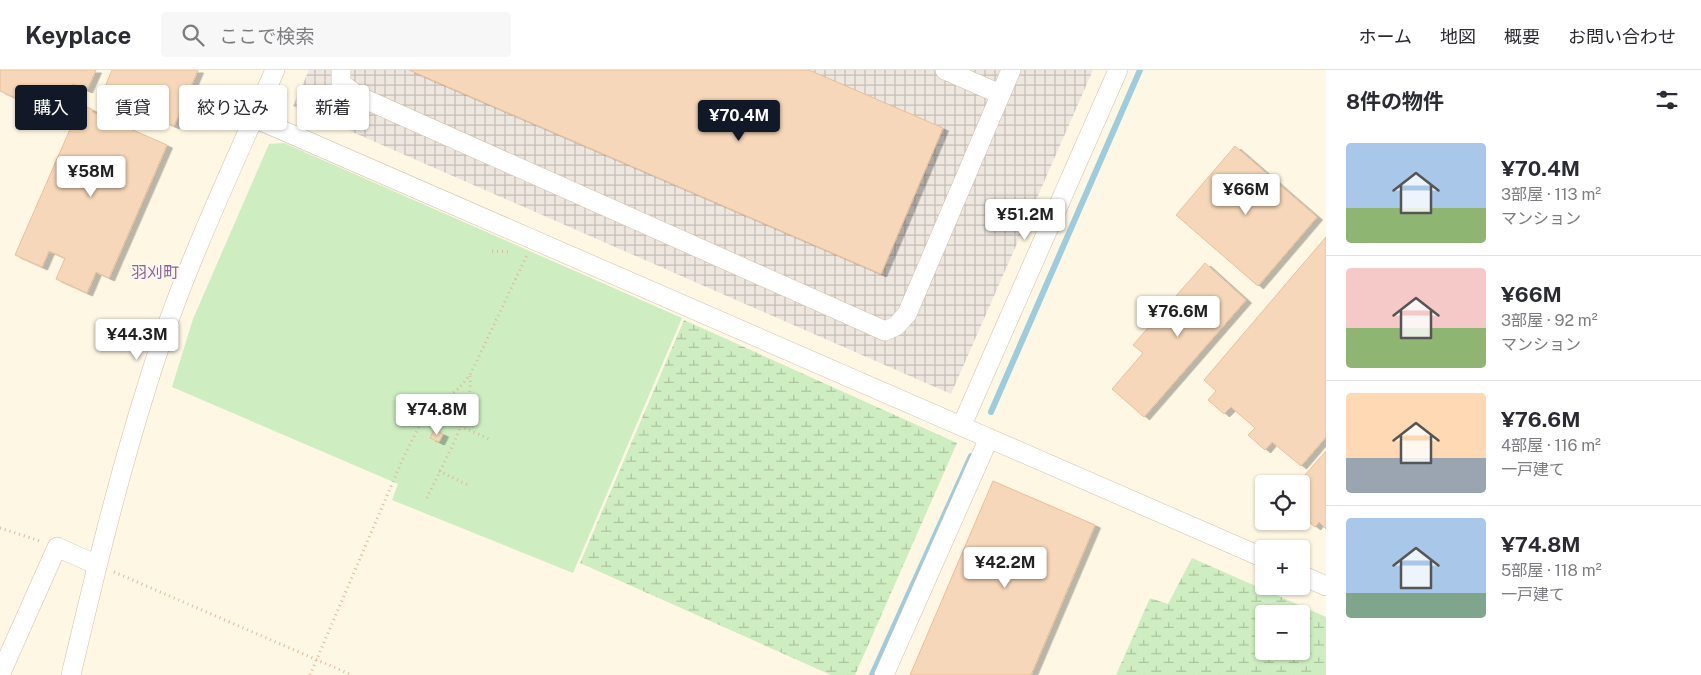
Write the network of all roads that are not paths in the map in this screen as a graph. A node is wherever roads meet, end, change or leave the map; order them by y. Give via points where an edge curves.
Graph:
1 (275, 70) edge
2 (341, 70) edge
3 (946, 70) edge
4 (1011, 70) edge
5 (1118, 70) edge
6 (268, 85) edge
7 (1000, 94) junction
8 (249, 130) edge
9 (282, 130) edge
10 (962, 425) junction
11 (989, 438) junction
12 (1255, 554) edge
13 (97, 565) junction
14 (1310, 579) edge
15 (1326, 586) edge
16 (0, 675) edge
17 (71, 675) edge
18 (884, 675) edge

1 - 6 street
2 - 7 street via 341,83 358,96 885,331 896,326 907,314
3 - 7 street
4 - 7 street
5 - 10 street
8 - 13 street via 199,246 150,376
9 - 10 street
10 - 11 street
11 - 12 street
11 - 18 street
13 - 16 street via 57,547
13 - 17 street
14 - 15 street

